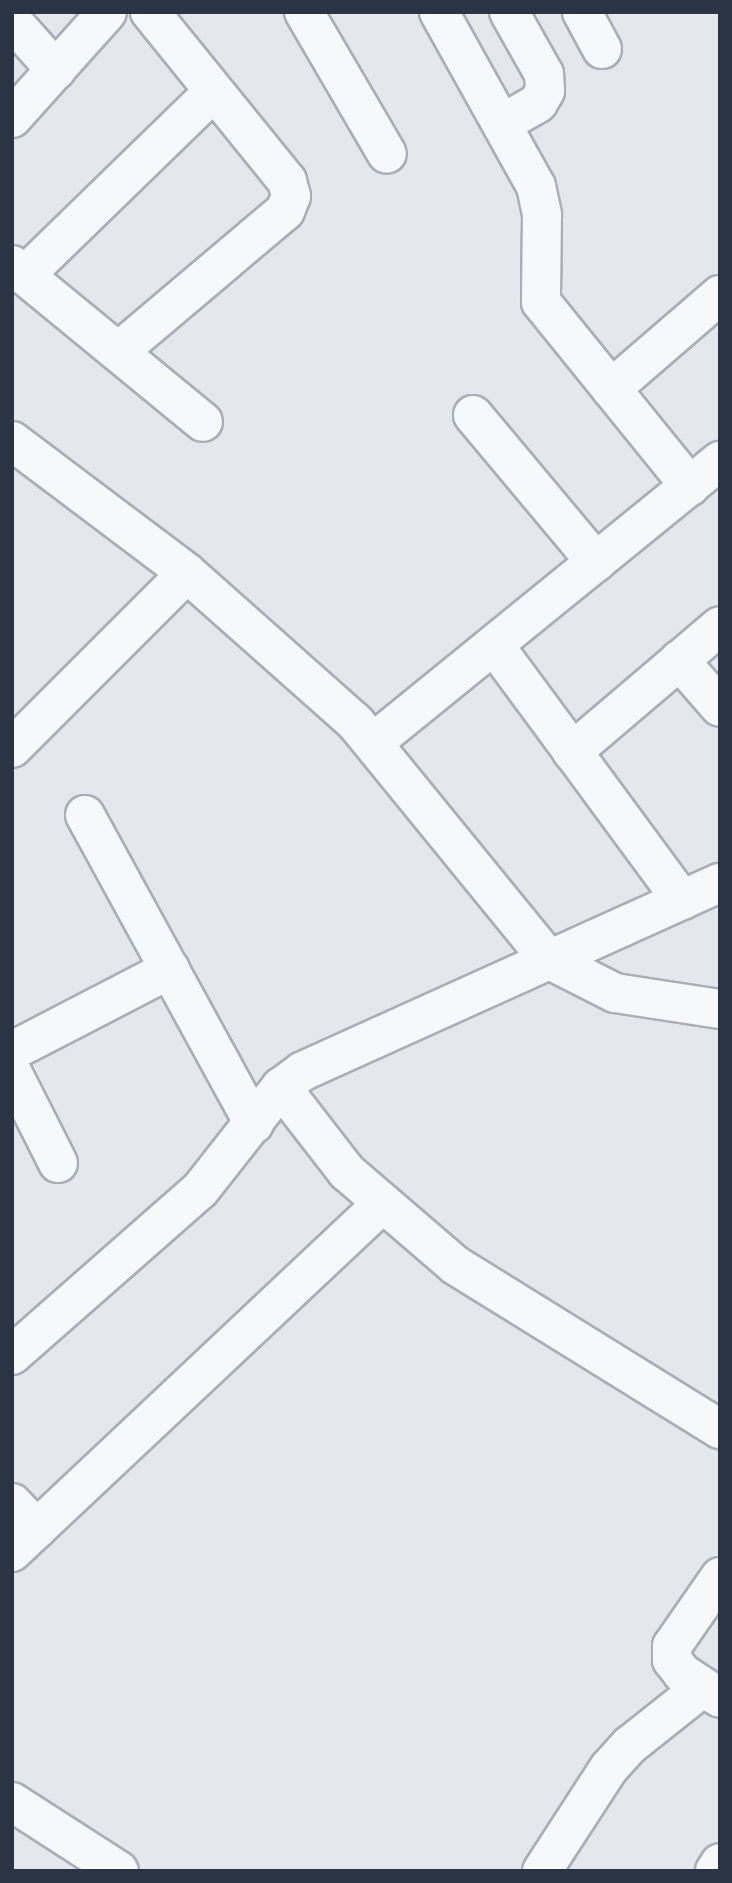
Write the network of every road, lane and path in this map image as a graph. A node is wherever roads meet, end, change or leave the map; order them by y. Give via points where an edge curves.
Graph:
1 (107, 12) edge
2 (150, 12) edge
3 (304, 12) edge
4 (439, 12) edge
5 (509, 12) edge
6 (582, 12) edge
7 (12, 21) edge
8 (602, 49) dead end
9 (55, 70) junction
10 (213, 92) junction
11 (12, 118) edge
12 (508, 132) junction
13 (387, 154) dead end
14 (19, 270) edge
15 (720, 295) edge
16 (118, 352) junction
17 (611, 389) junction
18 (473, 415) dead end
19 (202, 422) dead end
20 (12, 441) edge
21 (720, 461) edge
22 (690, 486) junction
23 (596, 562) junction
24 (187, 573) junction
25 (720, 626) edge
26 (494, 645) junction
27 (679, 660) junction
28 (720, 707) edge
29 (374, 742) junction
30 (12, 748) edge
31 (572, 751) junction
32 (85, 815) dead end
33 (720, 883) edge
34 (682, 900) junction
35 (548, 959) junction
36 (170, 969) junction
37 (720, 1009) edge
38 (12, 1051) edge
39 (12, 1072) edge
40 (281, 1087) junction
41 (254, 1124) junction
42 (58, 1163) dead end
43 (383, 1203) junction
44 (12, 1355) edge
45 (720, 1429) edge
46 (20, 1528) edge
47 (720, 1577) edge
48 (711, 1693) edge
49 (12, 1802) edge
50 (720, 1863) edge
51 (119, 1871) edge
52 (542, 1871) edge
53 (715, 1871) edge

1 - 9 street
2 - 10 street
3 - 13 street
4 - 12 street
5 - 12 street via 544,74 545,91
6 - 8 street
7 - 9 street
9 - 11 street
10 - 14 street
10 - 16 street via 287,181 291,196 285,211
12 - 17 street via 536,186 542,215 541,302
14 - 16 street
15 - 17 street
16 - 19 street
17 - 22 street
18 - 23 street
20 - 24 street
21 - 22 street
22 - 23 street
23 - 26 street
24 - 29 street
24 - 30 street
25 - 27 street
26 - 29 street
26 - 31 street
27 - 28 street
27 - 31 street
29 - 35 street via 521,931
31 - 34 street
32 - 36 street
33 - 34 street
34 - 35 street
35 - 37 street via 615,993
35 - 40 street via 303,1071
36 - 38 street
36 - 41 street
39 - 42 street
40 - 41 street
40 - 43 street via 347,1172
41 - 44 street via 200,1190
43 - 45 street via 477,1281
43 - 46 street
47 - 48 street via 672,1646 677,1667
48 - 52 street via 630,1745 609,1768
49 - 51 street
50 - 53 street

